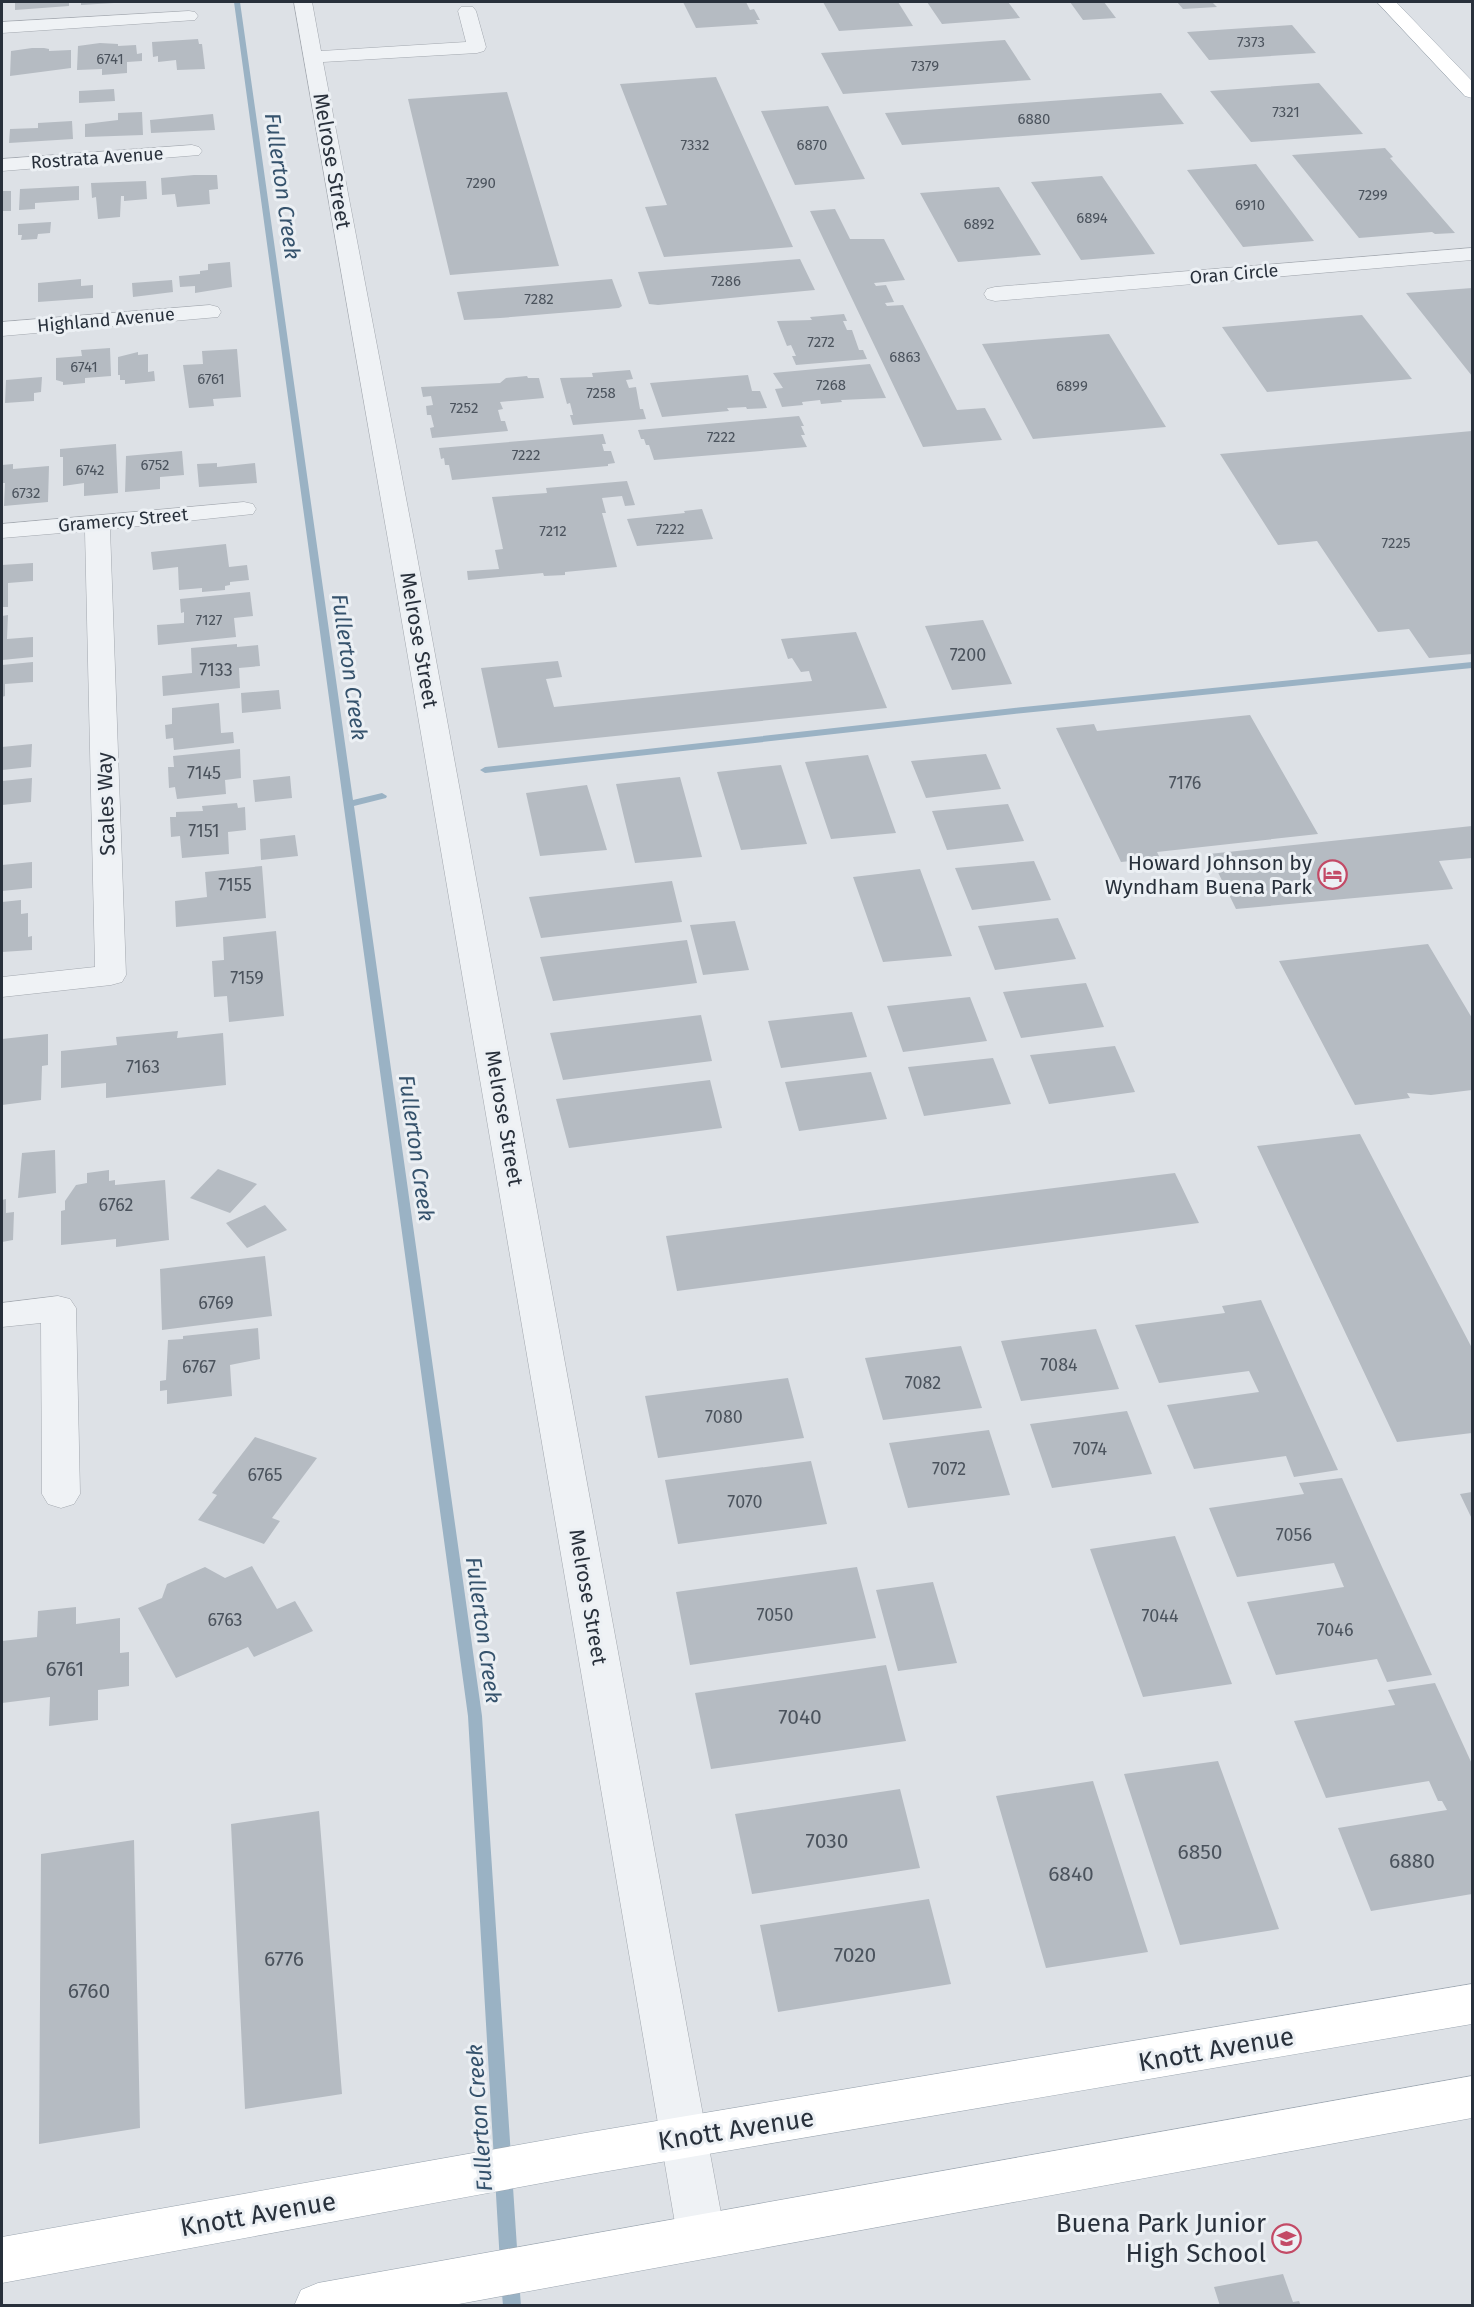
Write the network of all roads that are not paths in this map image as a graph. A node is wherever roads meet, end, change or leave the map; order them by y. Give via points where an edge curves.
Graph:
1 (303, 2) edge
2 (1386, 2) edge
3 (467, 11) dead end
4 (189, 16) dead end
5 (2, 28) edge
6 (313, 57) junction
7 (1473, 92) edge
8 (192, 151) dead end
9 (2, 165) edge
10 (1473, 254) edge
11 (996, 294) dead end
12 (210, 312) dead end
13 (2, 329) edge
14 (244, 509) dead end
15 (97, 523) junction
16 (2, 531) edge
17 (2, 987) edge
18 (2, 1315) edge
19 (61, 1494) dead end
20 (1473, 2004) edge
21 (1473, 2097) edge
22 (684, 2138) junction
23 (701, 2235) junction
24 (2, 2260) edge
25 (318, 2306) edge

1 - 6 street, Melrose Street
2 - 7 main road
3 - 6 street via 480,55
4 - 5 street
6 - 22 street, Melrose Street
8 - 9 street, Rostrata Avenue
10 - 11 street, Oran Circle
12 - 13 street, Highland Avenue
14 - 15 street, Gramercy Street
15 - 16 street, Gramercy Street
15 - 17 street, Scales Way via 111,975
18 - 19 street via 58,1308
20 - 22 main road, Knott Avenue
21 - 23 main road
22 - 23 street, Melrose Street
22 - 24 main road, Knott Avenue
23 - 25 main road

